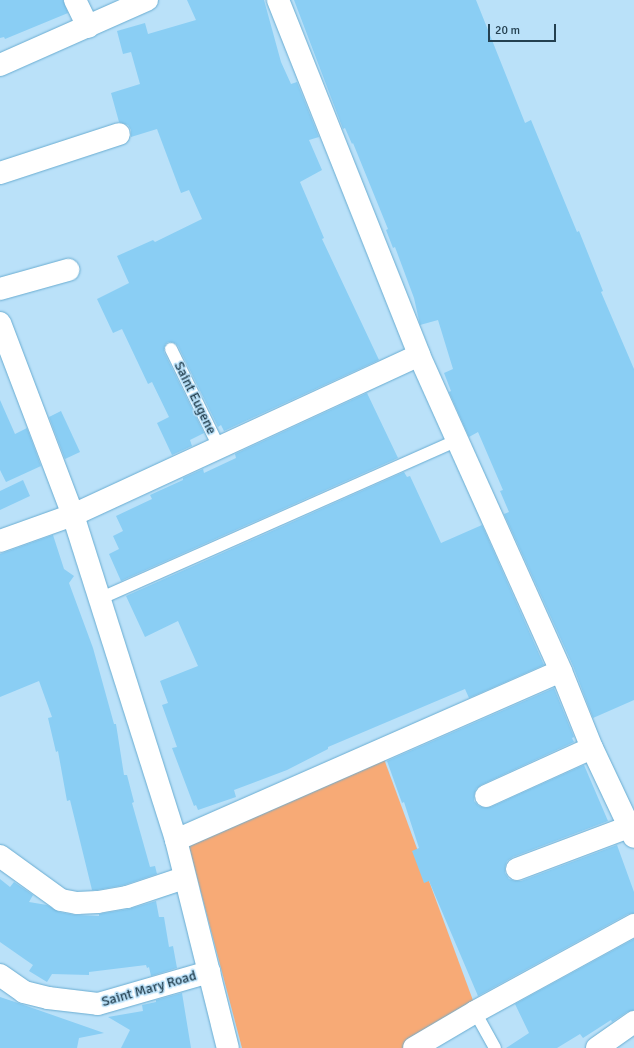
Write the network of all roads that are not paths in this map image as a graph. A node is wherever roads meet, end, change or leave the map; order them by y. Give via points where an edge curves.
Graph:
1 (75, 0) edge
2 (147, 0) edge
3 (278, 0) edge
4 (88, 27) junction
5 (0, 65) edge
6 (119, 134) dead end
7 (0, 173) edge
8 (68, 270) dead end
9 (0, 289) edge
10 (0, 324) edge
11 (171, 349) dead end
12 (419, 355) junction
13 (457, 440) junction
14 (219, 447) junction
15 (73, 515) junction
16 (0, 541) edge
17 (99, 599) junction
18 (561, 671) junction
19 (592, 748) junction
20 (486, 796) dead end
21 (632, 832) edge
22 (176, 840) junction
23 (0, 856) edge
24 (516, 869) dead end
25 (184, 878) junction
26 (634, 925) edge
27 (209, 972) junction
28 (0, 975) edge
29 (475, 1012) junction
30 (634, 1022) edge
31 (605, 1046) edge
32 (228, 1048) edge
33 (414, 1048) edge
34 (495, 1048) edge

1 - 4 street
2 - 4 street
3 - 12 street
4 - 5 street
6 - 7 street
8 - 9 street
10 - 15 street
11 - 14 lane, Saint Eugene
12 - 13 street
12 - 14 street
13 - 17 lane
13 - 18 street
14 - 15 street
15 - 16 street
15 - 17 street
17 - 22 street
18 - 19 street
18 - 22 street
19 - 20 street
19 - 21 street
21 - 24 street
22 - 25 street
23 - 25 street via 61,900 76,903 126,897
25 - 27 street
26 - 29 street
27 - 28 street, Saint Mary Road via 98,1004 48,998 24,992
27 - 32 street
29 - 33 street
29 - 34 lane
30 - 31 street

